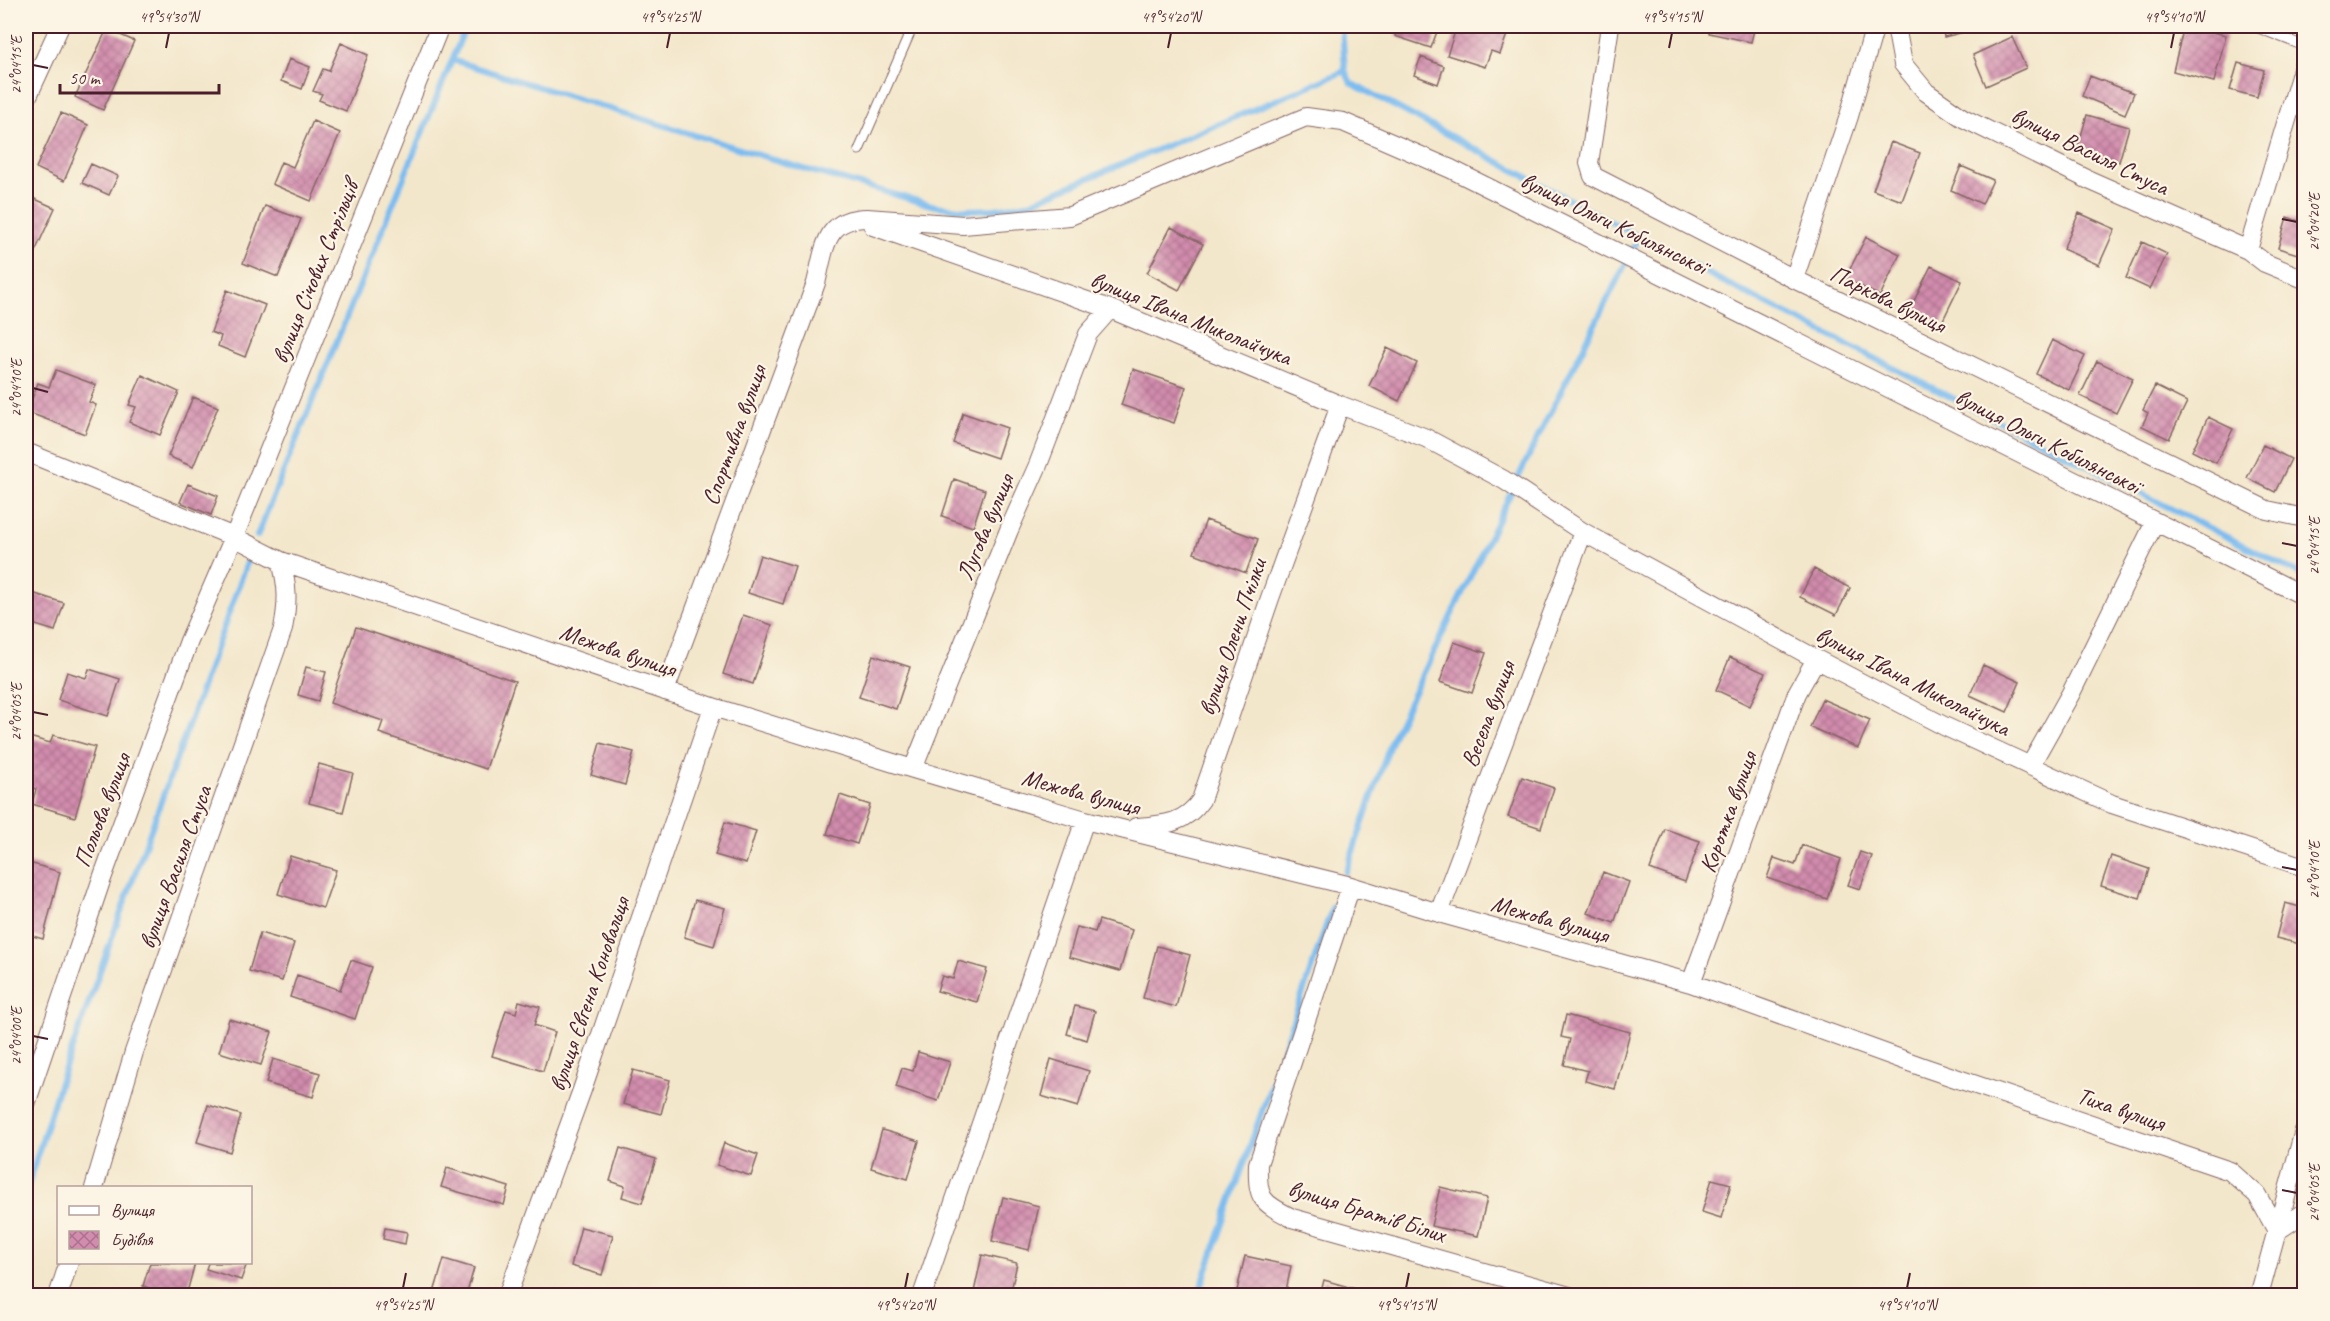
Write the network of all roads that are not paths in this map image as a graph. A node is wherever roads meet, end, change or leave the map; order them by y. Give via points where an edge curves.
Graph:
1 (60, 26) edge
2 (440, 26) edge
3 (913, 26) edge
4 (1610, 26) edge
5 (1875, 26) edge
6 (1896, 26) edge
7 (2253, 26) edge
8 (2304, 46) edge
9 (2304, 63) edge
10 (26, 100) edge
11 (859, 150) dead end
12 (860, 218) junction
13 (2248, 250) junction
14 (1794, 279) junction
15 (2304, 279) edge
16 (1110, 309) junction
17 (1340, 405) junction
18 (26, 452) edge
19 (2304, 518) edge
20 (2154, 522) junction
21 (1583, 532) junction
22 (234, 537) junction
23 (281, 561) junction
24 (2304, 596) edge
25 (1816, 659) junction
26 (665, 691) junction
27 (713, 707) junction
28 (2030, 766) junction
29 (913, 770) junction
30 (1085, 820) junction
31 (1120, 829) junction
32 (2304, 867) edge
33 (1351, 886) junction
34 (1439, 913) junction
35 (1691, 983) junction
36 (1923, 1067) joint
37 (26, 1104) edge
38 (2304, 1131) edge
39 (95, 1186) edge
40 (2304, 1213) edge
41 (2277, 1231) junction
42 (69, 1264) edge
43 (58, 1296) edge
44 (507, 1296) edge
45 (922, 1296) edge
46 (1569, 1296) edge
47 (2259, 1296) edge

1 - 10 street
2 - 22 street, вулиця Січових Стрільців
3 - 11 lane
4 - 14 street, Паркова вулиця via 1590,163 1593,176
5 - 14 street via 1850,116
6 - 13 street, вулиця Василя Стуса via 1903,64 1926,92 1963,117 2089,180
7 - 8 lane
9 - 13 street
12 - 16 street, вулиця Івана Миколайчука
12 - 20 street, вулиця Ольги Кобилянської via 963,225 1070,216 1306,117 1343,122 1451,169 1673,278
12 - 26 street, Спортивна вулиця via 842,222 826,244 816,283
13 - 15 street, вулиця Василя Стуса via 2265,263
14 - 19 street, Паркова вулиця via 2267,510
16 - 17 street, вулиця Івана Миколайчука
16 - 29 street, Лугова вулиця via 1088,334
17 - 21 street, вулиця Івана Миколайчука via 1426,438 1504,480
17 - 31 street, вулиця Олени Пчілки via 1201,800 1184,819
18 - 22 street, Межова вулиця
20 - 24 street, вулиця Ольги Кобилянської
20 - 28 street via 2071,693
21 - 25 street, вулиця Івана Миколайчука
21 - 34 street, Весела вулиця
22 - 23 street, Межова вулиця
22 - 37 street, Польова вулиця via 189,642 100,884
23 - 26 street, Межова вулиця
23 - 39 street, вулиця Василя Стуса via 288,604 283,629 134,1052
25 - 28 street, вулиця Івана Миколайчука
25 - 35 street, Коротка вулиця via 1797,693
26 - 27 street, Межова вулиця
27 - 29 street, Межова вулиця
27 - 44 street, вулиця Євгена Коновальця
28 - 32 street, вулиця Івана Миколайчука via 2112,804
29 - 30 street, Межова вулиця
30 - 31 street, Межова вулиця
30 - 45 street
31 - 33 street, Межова вулиця
33 - 34 street, Межова вулиця
33 - 46 street, вулиця Братів Білих via 1258,1164 1258,1188 1269,1206 1292,1218
34 - 35 street, Межова вулиця
35 - 36 street, Межова вулиця
36 - 41 street, Тиха вулиця via 2230,1171 2257,1195
38 - 41 street
40 - 41 street
41 - 47 street
42 - 43 street

